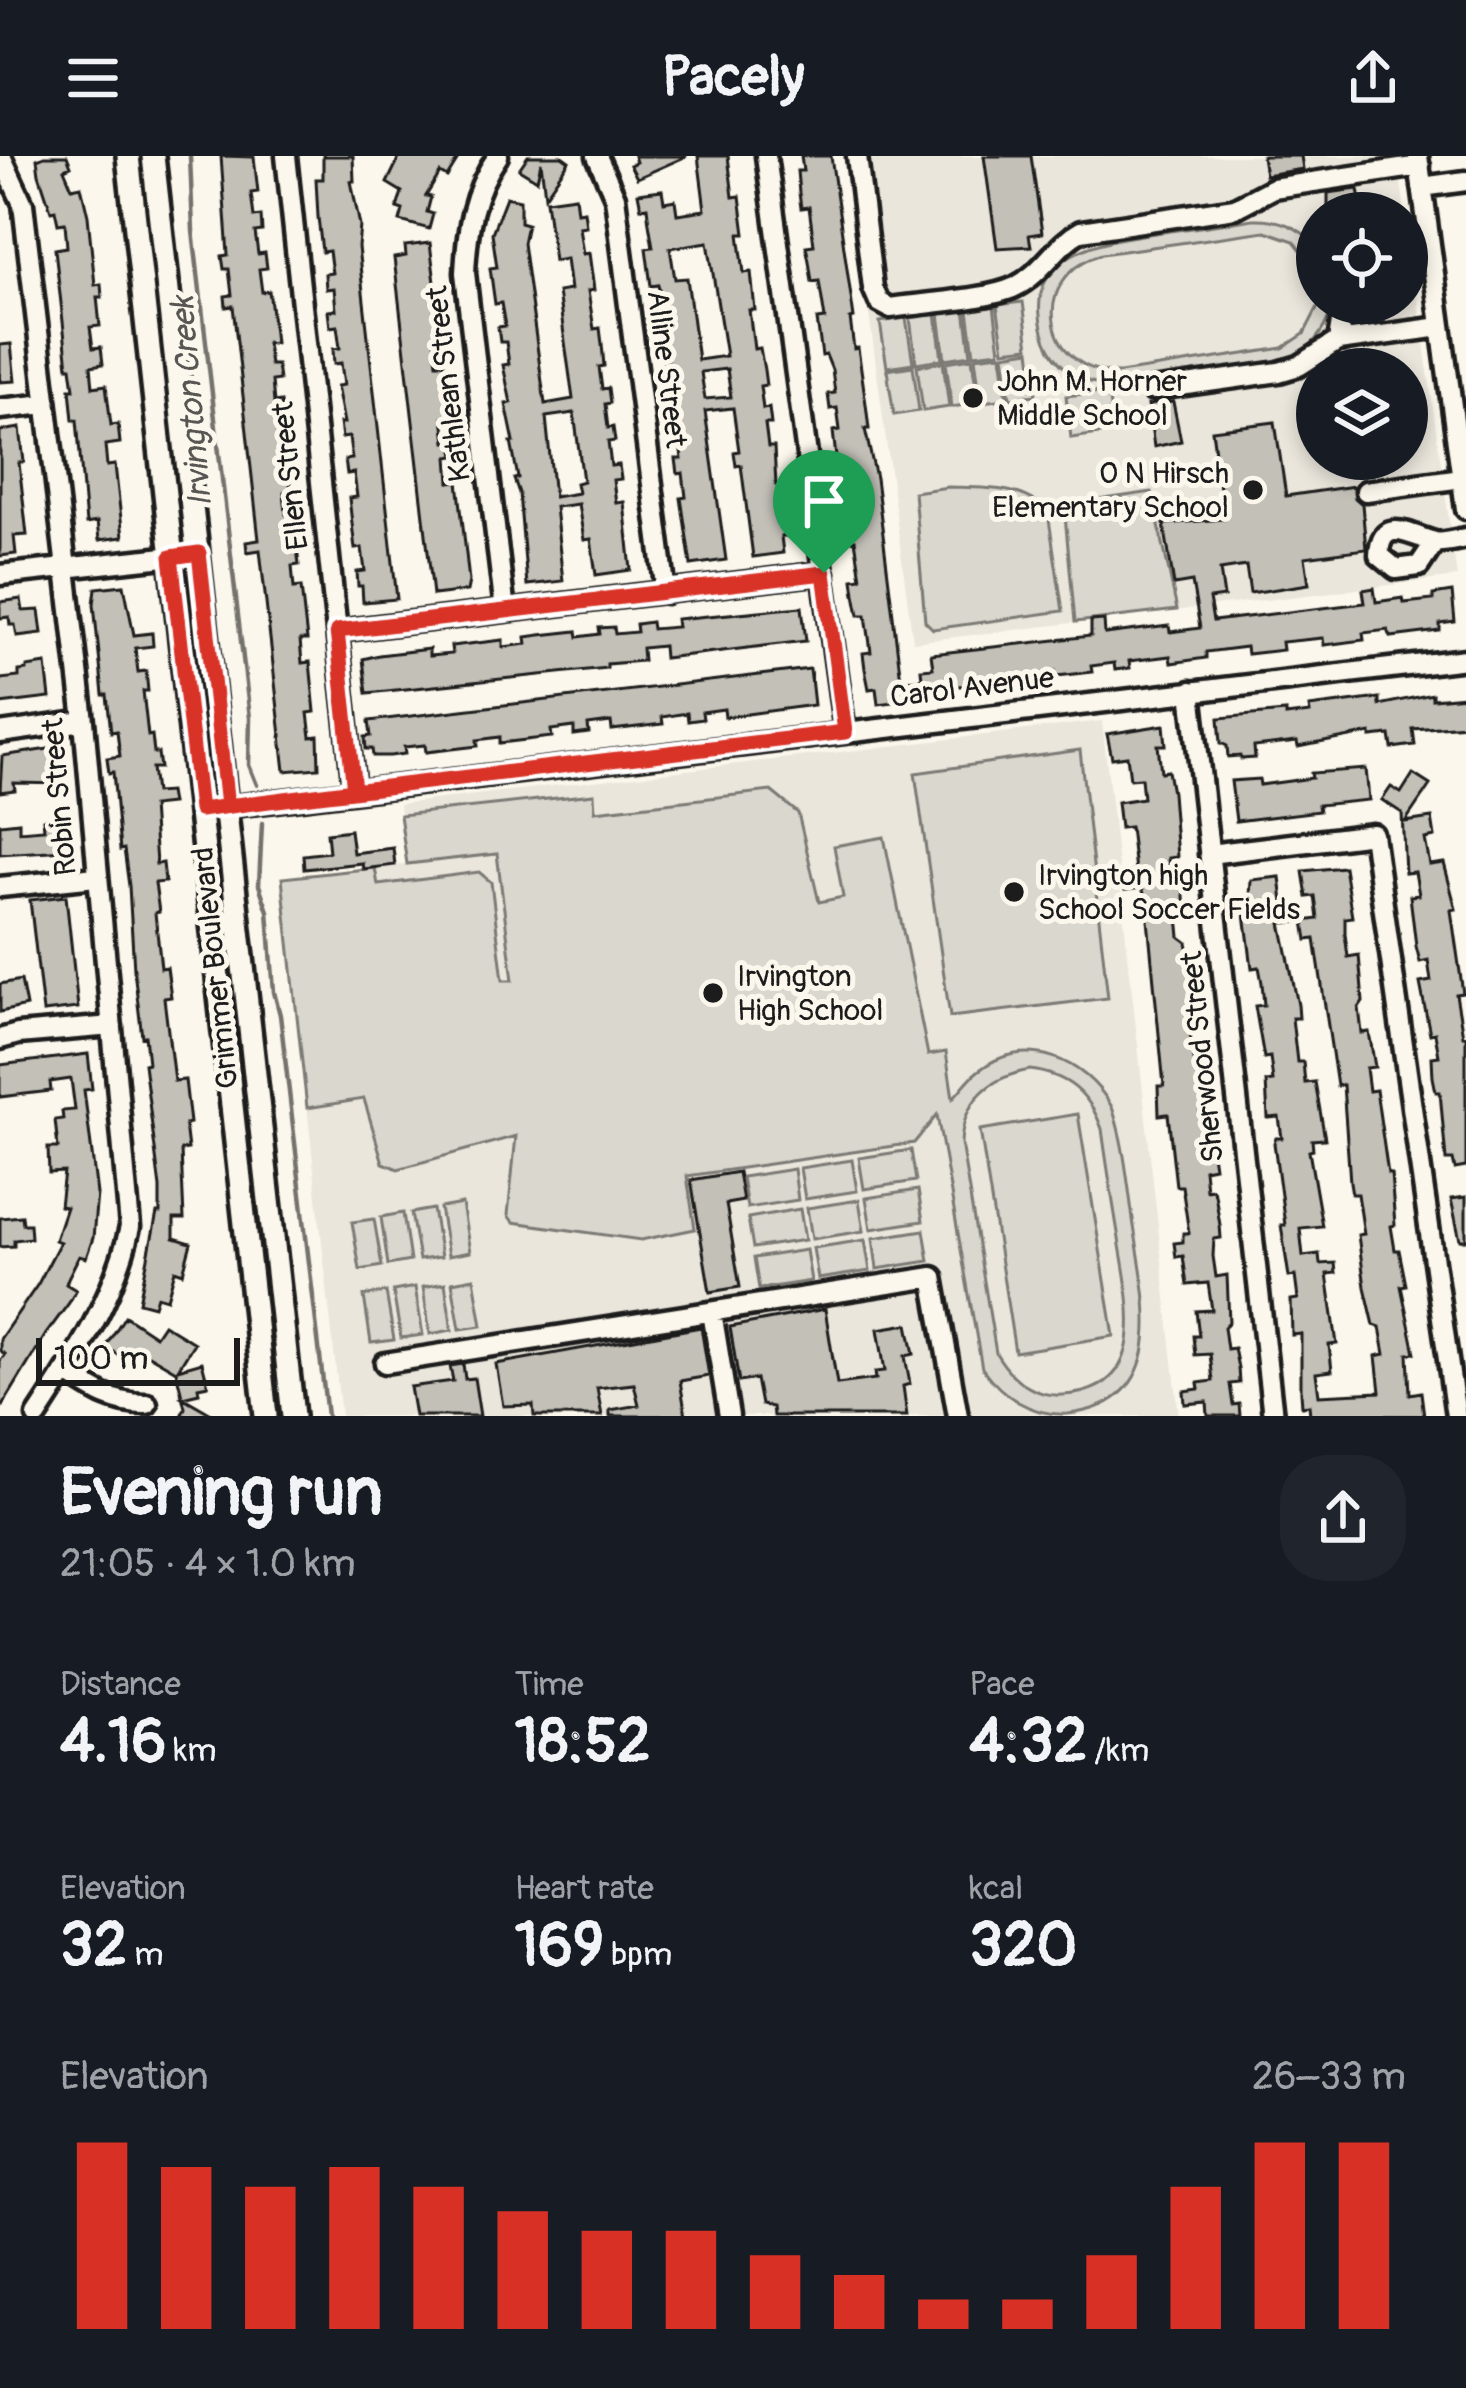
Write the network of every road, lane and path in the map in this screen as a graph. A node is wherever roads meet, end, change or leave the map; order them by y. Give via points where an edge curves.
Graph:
1 (1, 156) edge
2 (128, 156) edge
3 (153, 156) edge
4 (286, 156) edge
5 (498, 156) edge
6 (597, 156) edge
7 (766, 156) edge
8 (857, 156) edge
9 (1419, 161) edge
10 (1466, 181) edge
11 (1422, 187) junction
12 (1341, 324) edge
13 (1441, 327) junction
14 (1339, 340) junction
15 (1151, 391) dead end
16 (46, 404) junction
17 (0, 409) edge
18 (1366, 491) dead end
19 (1464, 493) edge
20 (1466, 538) edge
21 (1435, 542) dead end
22 (199, 553) junction
23 (171, 557) junction
24 (64, 568) junction
25 (824, 573) junction
26 (0, 574) edge
27 (666, 593) junction
28 (505, 611) junction
29 (337, 631) junction
30 (1466, 658) edge
31 (1191, 691) junction
32 (84, 721) junction
33 (845, 732) junction
34 (0, 733) edge
35 (354, 790) junction
36 (227, 806) junction
37 (200, 810) junction
38 (1209, 854) junction
39 (96, 877) junction
40 (0, 887) edge
41 (112, 1026) junction
42 (0, 1039) edge
43 (712, 1312) junction
44 (385, 1363) dead end
45 (66, 1372) junction
46 (147, 1403) dead end
47 (38, 1416) edge
48 (266, 1416) edge
49 (293, 1416) edge
50 (729, 1416) edge
51 (958, 1416) edge
52 (1273, 1416) edge
53 (1456, 1416) edge

1 - 16 street, Robin Street via 23,204
2 - 23 main road, Grimmer Boulevard
3 - 22 main road, Grimmer Boulevard
4 - 29 street, Ellen Street
5 - 28 street, Kathlean Street via 474,197 465,273
6 - 27 street, Alline Street via 615,196
7 - 25 street
8 - 9 street via 873,288 890,308 1012,289 1082,231 1235,208 1273,188
9 - 11 street
10 - 11 street
11 - 13 street
12 - 14 street
13 - 14 street
13 - 19 street
14 - 15 street via 1279,372
16 - 17 street
16 - 24 street, Robin Street
18 - 19 street
20 - 21 street
22 - 23 street
22 - 36 main road, Grimmer Boulevard
23 - 24 street
23 - 37 main road, Grimmer Boulevard
24 - 26 street
24 - 32 street, Robin Street
25 - 27 street
25 - 33 street
27 - 28 street
28 - 29 street
29 - 35 street, Ellen Street
30 - 31 street, Carol Avenue
31 - 33 street, Carol Avenue
31 - 38 street, Sherwood Street
32 - 34 street
32 - 39 street, Robin Street
33 - 35 street, Carol Avenue
35 - 36 street, Carol Avenue
36 - 37 street, Carol Avenue
36 - 49 main road, Grimmer Boulevard
37 - 48 main road, Grimmer Boulevard
38 - 52 street, Sherwood Street
38 - 53 street via 1373,834
39 - 40 street
39 - 41 street, Robin Street
41 - 42 street
41 - 45 street, Robin Street via 130,1227 121,1270
43 - 44 street
43 - 50 street
43 - 51 street via 933,1277
45 - 46 street via 100,1395
45 - 47 street, Robin Street

